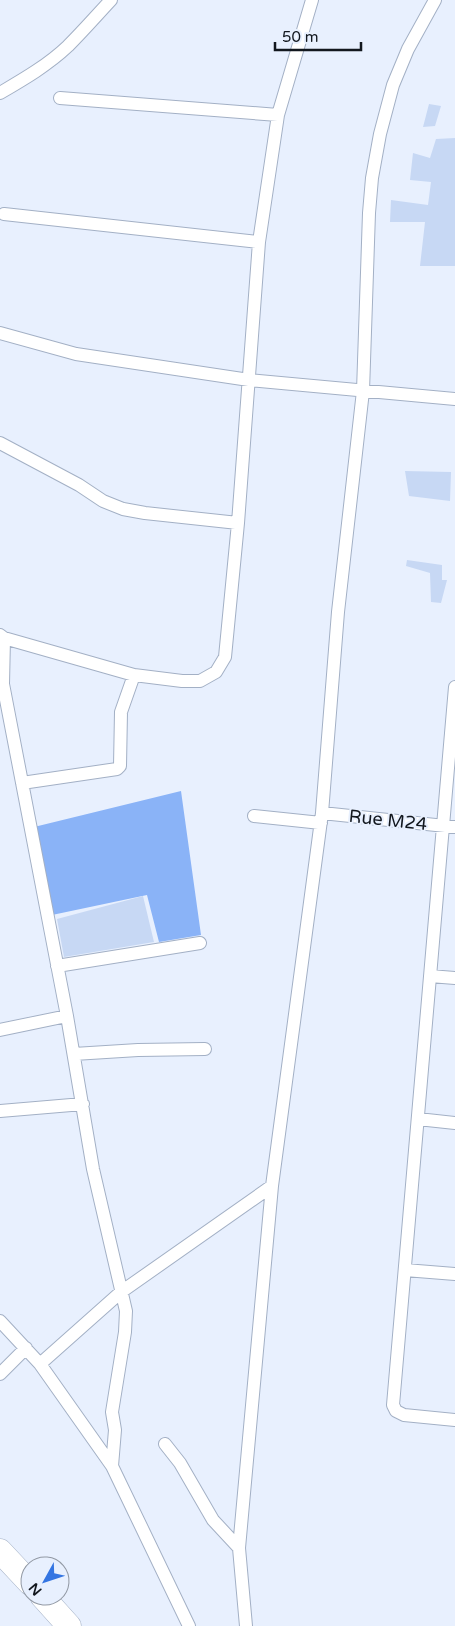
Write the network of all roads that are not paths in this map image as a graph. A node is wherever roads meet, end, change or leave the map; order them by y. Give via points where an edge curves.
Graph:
1 (111, 0) edge
2 (312, 0) edge
3 (435, 0) edge
4 (0, 93) edge
5 (60, 98) dead end
6 (278, 115) junction
7 (4, 214) dead end
8 (259, 242) junction
9 (0, 333) edge
10 (249, 380) junction
11 (363, 390) junction
12 (455, 399) edge
13 (0, 443) edge
14 (238, 523) junction
15 (2, 637) edge
16 (134, 675) junction
17 (2, 684) edge
18 (455, 687) edge
19 (22, 784) junction
20 (254, 816) dead end
21 (321, 818) junction
22 (449, 826) edge
23 (200, 943) dead end
24 (58, 966) junction
25 (430, 976) junction
26 (455, 978) edge
27 (67, 1016) junction
28 (0, 1030) edge
29 (205, 1049) dead end
30 (74, 1054) junction
31 (83, 1104) junction
32 (0, 1111) edge
33 (418, 1119) junction
34 (455, 1123) edge
35 (272, 1186) junction
36 (405, 1270) junction
37 (455, 1274) edge
38 (121, 1292) junction
39 (0, 1321) edge
40 (26, 1348) junction
41 (40, 1364) junction
42 (0, 1374) edge
43 (455, 1420) edge
44 (165, 1444) dead end
45 (112, 1466) junction
46 (239, 1548) junction
47 (0, 1551) edge
48 (20, 1572) edge
49 (51, 1606) edge
50 (70, 1626) edge
51 (189, 1626) edge
52 (246, 1626) edge

1 - 4 street via 68,46 32,75
2 - 6 street
3 - 11 street via 393,85 378,143 369,213
5 - 6 street
6 - 8 street
7 - 8 street
8 - 10 street
9 - 10 street via 76,354
10 - 11 street
10 - 14 street
11 - 12 street
11 - 21 street via 338,612
13 - 14 street via 123,509
14 - 16 street via 225,657 216,672 200,682
15 - 16 street
15 - 17 street
16 - 19 street via 121,712 120,766 117,769
17 - 19 street
18 - 22 street
19 - 24 street
20 - 21 street, Rue M24
21 - 22 street, Rue M24
21 - 35 street
22 - 25 street
23 - 24 street
24 - 27 street
25 - 26 street
25 - 33 street
27 - 28 street
27 - 30 street
29 - 30 street
30 - 31 street
31 - 32 street
31 - 38 street via 93,1168
33 - 34 street
33 - 36 street
35 - 38 street
35 - 46 street
36 - 37 street
36 - 43 street via 393,1405 404,1415
38 - 41 street
38 - 45 street via 126,1311 125,1332 112,1412 115,1430
39 - 40 street
40 - 41 street
40 - 42 street
41 - 45 street
44 - 46 street via 214,1520
45 - 51 street
46 - 52 street
47 - 48 highway
49 - 50 highway

